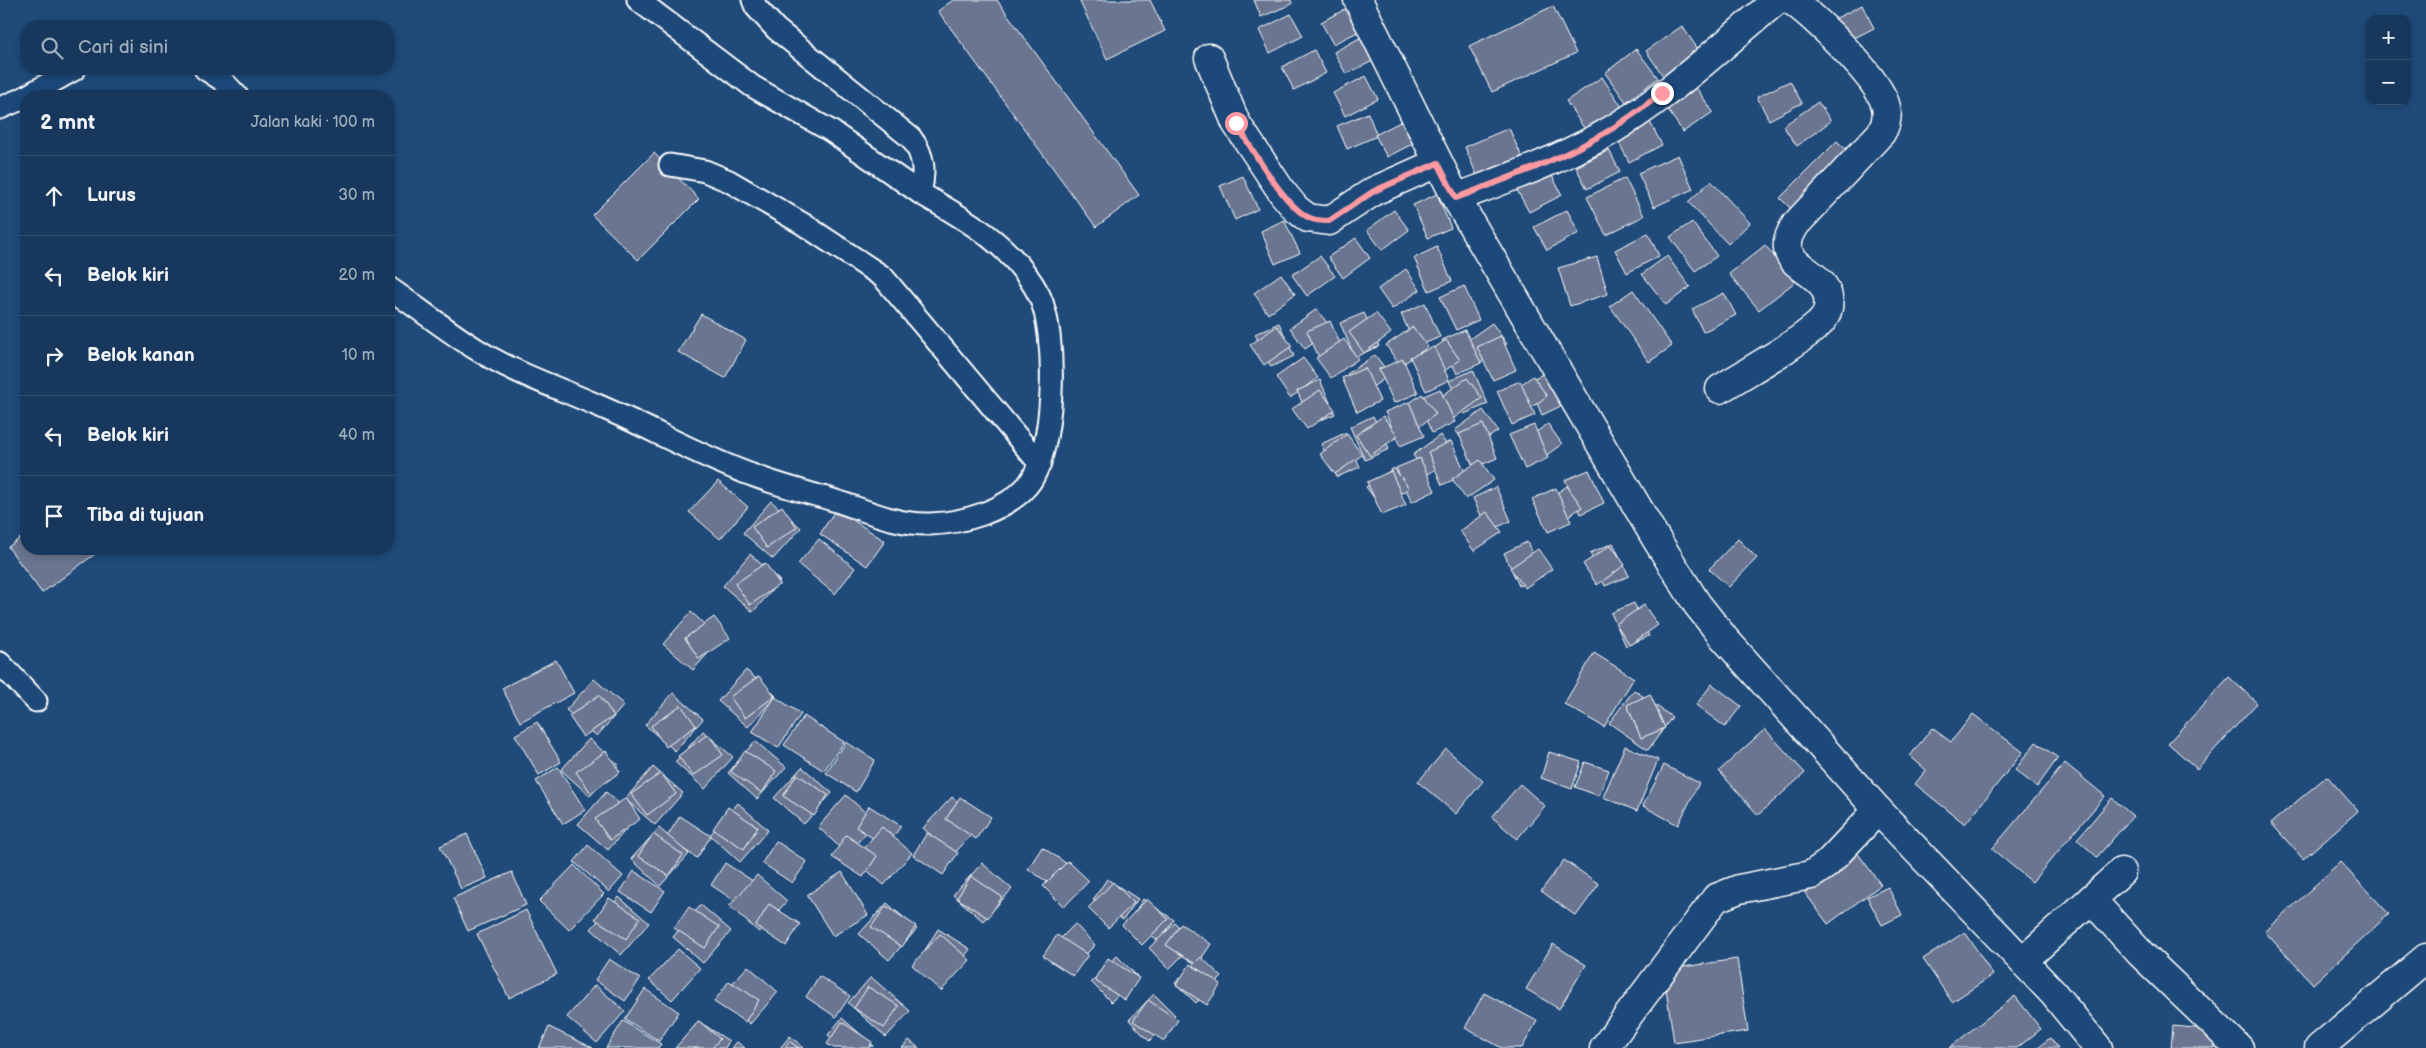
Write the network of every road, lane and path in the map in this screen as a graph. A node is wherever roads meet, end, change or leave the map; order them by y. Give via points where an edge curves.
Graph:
1 (638, 0) edge
2 (753, 0) edge
3 (1358, 0) edge
4 (1776, 0) edge
5 (1791, 0) edge
6 (1208, 58) dead end
7 (64, 75) edge
8 (214, 75) edge
9 (38, 90) edge
10 (232, 90) edge
11 (20, 99) edge
12 (0, 108) edge
13 (1438, 163) junction
14 (670, 165) dead end
15 (920, 193) junction
16 (1456, 198) junction
17 (395, 292) edge
18 (1720, 389) dead end
19 (1040, 464) junction
20 (0, 663) edge
21 (36, 701) dead end
22 (1878, 810) junction
23 (2121, 872) dead end
24 (2091, 899) junction
25 (2426, 958) edge
26 (2022, 961) junction
27 (1604, 1048) edge
28 (2098, 1048) edge
29 (2239, 1048) edge
30 (2319, 1048) edge

1 - 15 lane via 752,86 831,131
2 - 15 lane via 776,29 911,138 918,147 923,165
3 - 13 street
4 - 16 street via 1701,64 1630,118 1556,158
5 - 18 street via 1833,38 1877,86 1887,119 1881,133 1791,233 1788,242 1789,256 1826,288 1829,299 1826,316 1809,332
6 - 13 street via 1236,123 1282,192 1308,218 1329,221 1374,191
7 - 9 lane
8 - 10 lane
11 - 12 lane
13 - 16 street
14 - 19 lane via 705,171 729,181 803,224 883,278
15 - 19 lane via 978,227 1004,247 1040,296 1052,351 1047,426
16 - 22 street via 1697,604
17 - 19 lane via 478,349 529,378 598,405 752,475 898,522 930,524 959,521 990,511 1027,485
20 - 21 lane
22 - 26 street
22 - 27 street via 1827,864 1811,875 1739,889 1716,898
23 - 24 street
24 - 26 street
24 - 29 street via 2141,954
25 - 30 street
26 - 28 street via 2053,992

